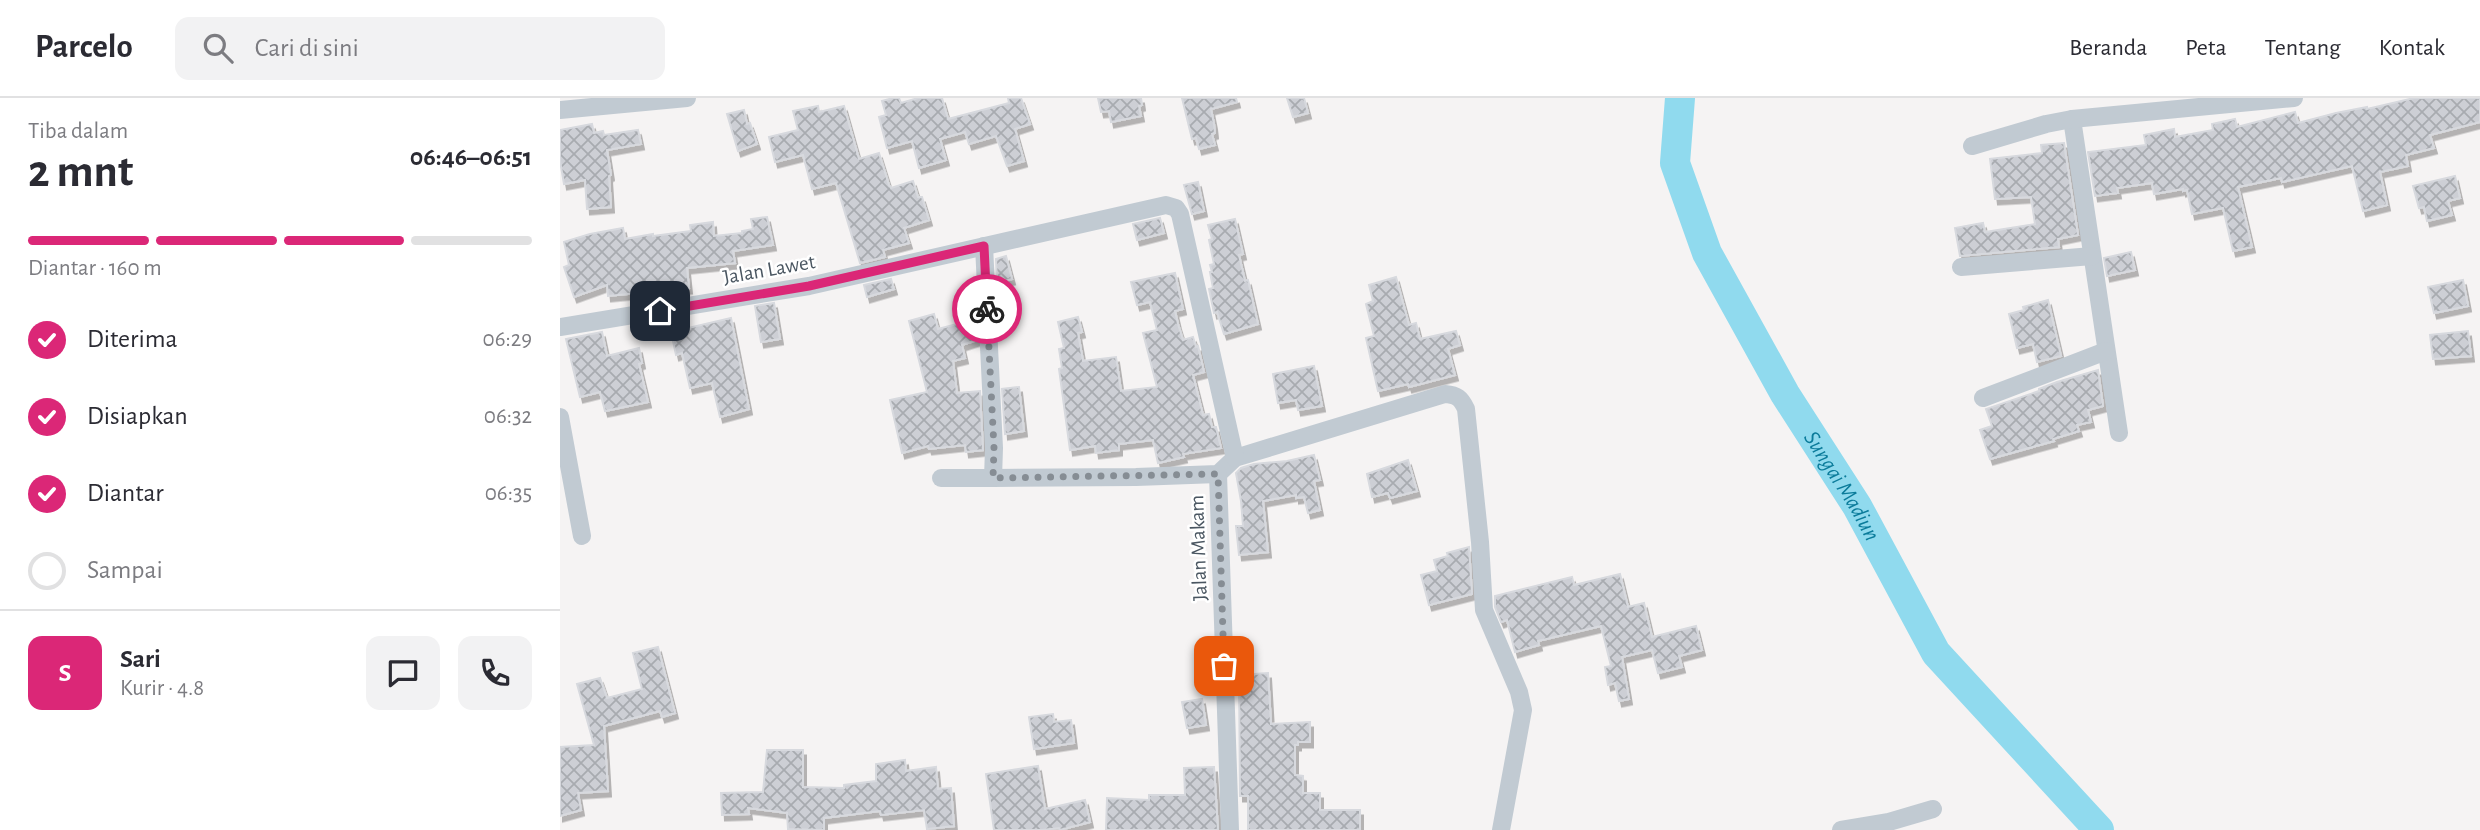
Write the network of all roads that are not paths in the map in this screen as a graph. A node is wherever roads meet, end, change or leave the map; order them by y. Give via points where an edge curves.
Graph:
1 (687, 98) edge
2 (2294, 98) edge
3 (560, 110) edge
4 (2071, 120) junction
5 (1972, 146) dead end
6 (984, 246) junction
7 (2092, 256) junction
8 (1961, 267) dead end
9 (560, 327) edge
10 (2106, 351) junction
11 (1983, 398) dead end
12 (560, 417) edge
13 (2119, 433) dead end
14 (1235, 458) junction
15 (1218, 474) junction
16 (941, 478) dead end
17 (993, 478) junction
18 (582, 537) dead end
19 (1933, 809) dead end
20 (1230, 830) edge
21 (1501, 830) edge
22 (1841, 830) edge

1 - 3 street
2 - 4 street
4 - 5 street
4 - 7 street
6 - 9 street, Jalan Lawet via 809,286
6 - 14 street, Jalan Lawet via 1166,205 1176,208
6 - 17 street
7 - 8 street
7 - 10 street
10 - 11 street
10 - 13 street
12 - 18 street
14 - 15 street
14 - 21 street via 1445,394 1461,399 1466,410 1484,610 1519,692 1522,710
15 - 17 street
15 - 20 street, Jalan Makam
16 - 17 street
19 - 22 street

